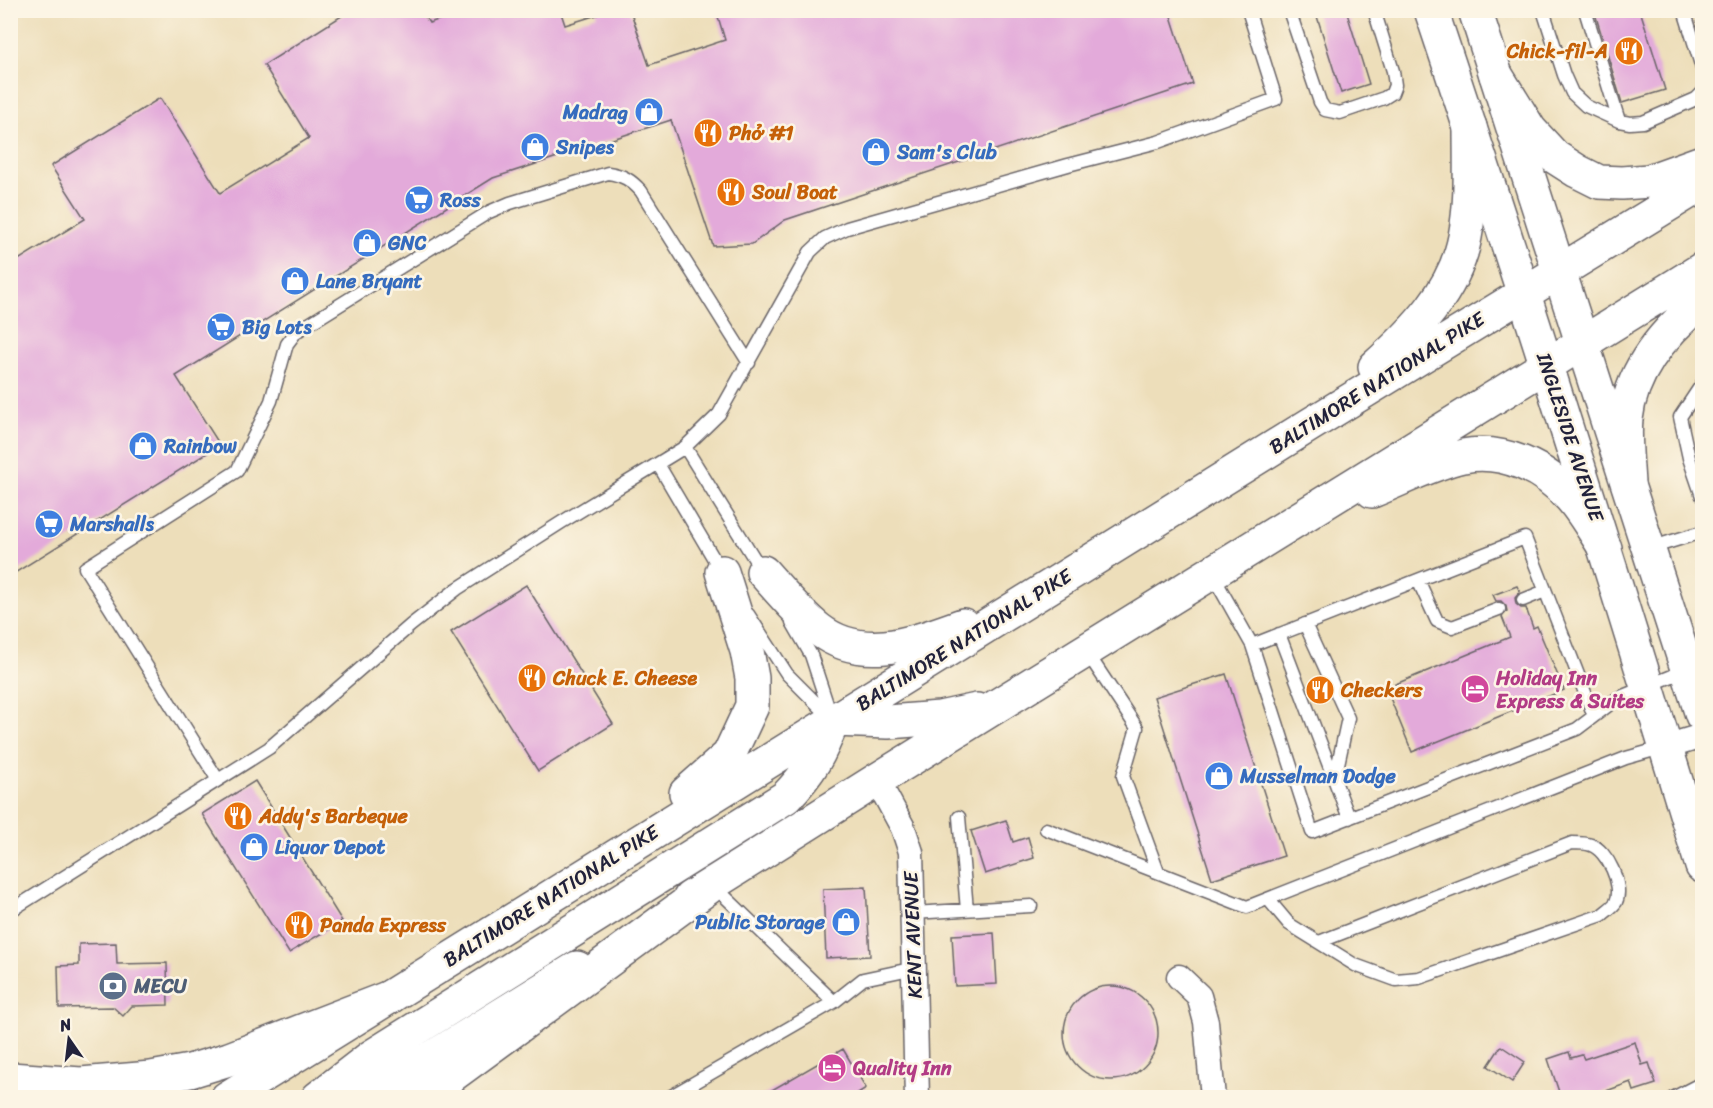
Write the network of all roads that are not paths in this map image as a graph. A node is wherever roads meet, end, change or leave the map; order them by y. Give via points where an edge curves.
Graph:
1 (1248, 10) edge
2 (1289, 10) edge
3 (1374, 10) edge
4 (1431, 10) edge
5 (1476, 10) edge
6 (1544, 10) edge
7 (1585, 10) edge
8 (1685, 14) edge
9 (1702, 68) edge
10 (1496, 75) junction
11 (1702, 93) edge
12 (1619, 122) junction
13 (1470, 127) junction
14 (1702, 162) edge
15 (1702, 184) edge
16 (1702, 269) edge
17 (1560, 272) junction
18 (1524, 292) junction
19 (1702, 301) edge
20 (1581, 344) junction
21 (749, 363) junction
22 (1547, 364) junction
23 (1702, 384) edge
24 (1308, 426) junction
25 (685, 447) junction
26 (658, 464) junction
27 (1628, 484) junction
28 (1702, 496) edge
29 (1285, 527) junction
30 (1702, 532) edge
31 (1605, 548) junction
32 (1649, 549) junction
33 (722, 572) junction
34 (763, 572) junction
35 (1212, 573) junction
36 (1419, 580) junction
37 (1545, 591) junction
38 (1523, 600) dead end
39 (1021, 605) junction
40 (1499, 609) dead end
41 (1305, 624) junction
42 (1279, 634) junction
43 (1252, 645) junction
44 (1086, 651) junction
45 (1689, 669) junction
46 (1648, 685) junction
47 (997, 705) junction
48 (1702, 715) edge
49 (1594, 716) junction
50 (833, 720) junction
51 (1702, 736) edge
52 (1666, 747) junction
53 (1334, 779) junction
54 (218, 780) junction
55 (877, 780) junction
56 (959, 817) dead end
57 (1349, 818) junction
58 (1046, 828) dead end
59 (615, 856) junction
60 (1702, 866) edge
61 (1158, 872) junction
62 (712, 884) junction
63 (1268, 899) junction
64 (1031, 906) dead end
65 (967, 910) junction
66 (10, 911) edge
67 (913, 913) junction
68 (1319, 942) junction
69 (915, 968) junction
70 (1179, 977) dead end
71 (390, 996) junction
72 (834, 1002) junction
73 (10, 1079) edge
74 (1702, 1083) edge
75 (227, 1098) edge
76 (318, 1098) edge
77 (367, 1098) edge
78 (421, 1098) edge
79 (668, 1098) edge
80 (917, 1098) edge
81 (1213, 1098) edge
82 (1673, 1098) edge

1 - 21 lane via 1276,99 1158,142 970,192 825,238 810,252
2 - 3 lane via 1320,102 1325,110 1340,113 1384,98 1395,85
4 - 13 main road, INGLESIDE AVENUE
5 - 10 main road, INGLESIDE AVENUE
6 - 12 lane via 1572,93 1586,106
7 - 12 lane
8 - 9 lane
10 - 14 main road via 1530,130 1555,157 1599,182 1649,181
10 - 17 main road, INGLESIDE AVENUE
11 - 12 lane via 1643,122
13 - 18 main road, INGLESIDE AVENUE
13 - 24 main road via 1469,205 1465,240 1454,270 1436,302 1410,335
15 - 17 main road, BALTIMORE NATIONAL PIKE
16 - 20 main road
17 - 18 main road, BALTIMORE NATIONAL PIKE
17 - 20 main road, INGLESIDE AVENUE
18 - 22 main road, INGLESIDE AVENUE
18 - 24 main road, BALTIMORE NATIONAL PIKE
19 - 27 main road via 1661,339 1632,394 1626,419
20 - 22 main road
20 - 27 main road, INGLESIDE AVENUE
21 - 25 lane via 719,414
21 - 54 lane via 641,191 632,181 608,173 489,212 296,332 287,344 271,401 237,471 84,568
22 - 29 main road
22 - 31 main road, INGLESIDE AVENUE
23 - 28 lane via 1680,417
24 - 39 main road, BALTIMORE NATIONAL PIKE
25 - 26 lane
25 - 34 lane
26 - 33 lane
26 - 54 lane via 458,589 269,748
27 - 32 main road, INGLESIDE AVENUE
29 - 31 main road via 1438,464 1485,455 1506,457 1550,478 1571,498
29 - 35 main road
30 - 32 lane
31 - 46 main road, INGLESIDE AVENUE
32 - 45 main road, INGLESIDE AVENUE
33 - 50 lane via 787,674
33 - 59 main road via 747,651 752,706 729,755
34 - 39 main road via 817,629 837,642 862,649 915,642
34 - 50 lane via 812,655
35 - 43 lane
35 - 44 main road
36 - 37 lane via 1525,538
36 - 40 lane via 1437,621 1452,627
36 - 41 lane
37 - 38 lane
37 - 49 lane
39 - 50 main road, BALTIMORE NATIONAL PIKE
41 - 42 lane
41 - 53 lane via 1348,718
42 - 43 lane
42 - 53 lane
43 - 57 lane via 1312,832
44 - 47 main road
44 - 61 lane via 1137,728 1124,776
45 - 46 lane
45 - 48 main road, INGLESIDE AVENUE
46 - 49 lane via 1618,698
46 - 52 main road, INGLESIDE AVENUE
47 - 50 main road via 940,718 888,722
47 - 55 main road
49 - 57 lane via 1577,729
50 - 59 main road, BALTIMORE NATIONAL PIKE
50 - 76 main road via 806,777 786,797 371,1057
51 - 52 street
52 - 60 main road, INGLESIDE AVENUE
52 - 63 lane via 1626,758
53 - 57 lane
54 - 66 lane
55 - 62 main road
55 - 67 street, KENT AVENUE via 903,828 911,852
56 - 65 lane
58 - 61 lane
59 - 71 main road, BALTIMORE NATIONAL PIKE
61 - 63 lane via 1247,907
62 - 72 lane
62 - 77 main road
62 - 78 main road
63 - 68 lane via 1289,924
64 - 65 lane
65 - 67 lane
67 - 69 street, KENT AVENUE
68 - 68 lane via 1355,965 1396,980 1419,978 1602,915 1616,902 1619,887 1601,850 1590,844 1572,843
69 - 72 lane via 863,979
69 - 80 street, KENT AVENUE
70 - 81 street via 1199,996 1206,1022
71 - 73 main road via 190,1071 81,1084
71 - 75 main road, BALTIMORE NATIONAL PIKE
72 - 79 lane
74 - 82 lane

